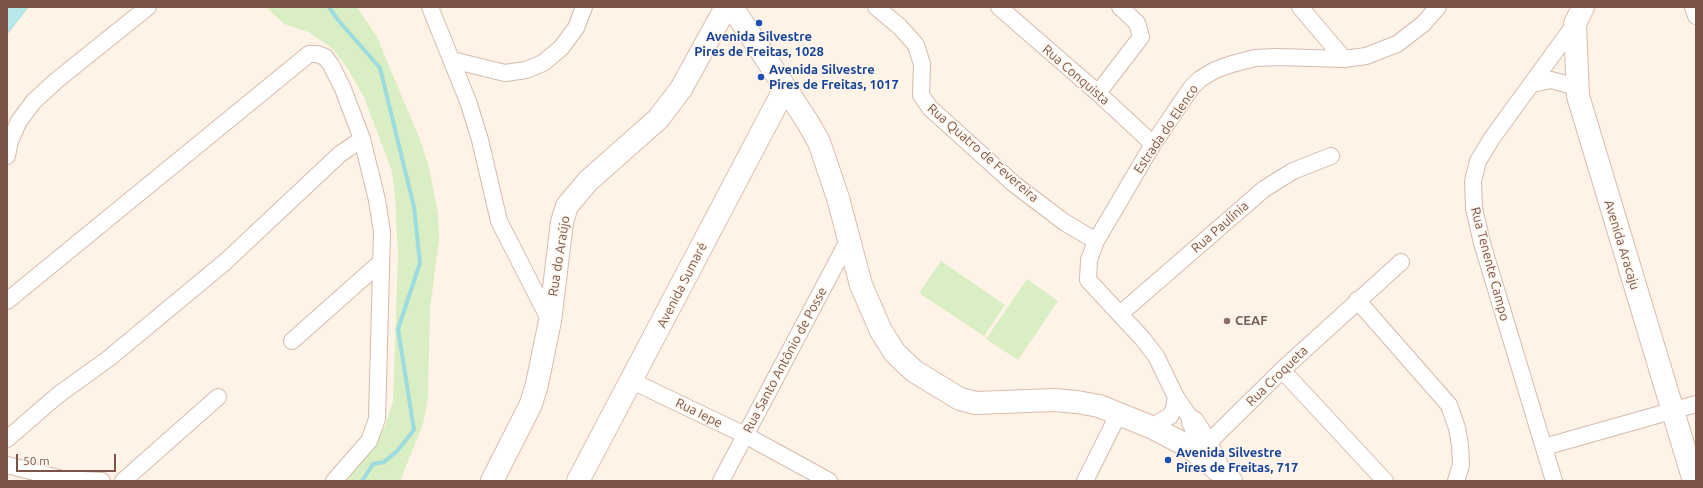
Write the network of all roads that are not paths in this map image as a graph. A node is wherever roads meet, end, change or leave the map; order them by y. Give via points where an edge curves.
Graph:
1 (148, 7) edge
2 (430, 7) edge
3 (726, 7) edge
4 (732, 7) edge
5 (876, 7) edge
6 (999, 7) edge
7 (1120, 7) edge
8 (1300, 7) edge
9 (1438, 7) edge
10 (1693, 7) edge
11 (581, 10) edge
12 (1579, 15) edge
13 (1696, 16) edge
14 (1344, 59) junction
15 (452, 60) junction
16 (1532, 84) junction
17 (1577, 87) junction
18 (785, 88) junction
19 (1098, 94) junction
20 (362, 139) junction
21 (1153, 144) junction
22 (7, 156) edge
23 (1331, 156) dead end
24 (849, 239) junction
25 (1096, 241) junction
26 (381, 262) junction
27 (1401, 262) dead end
28 (1358, 300) junction
29 (7, 301) edge
30 (1120, 314) junction
31 (550, 320) junction
32 (292, 341) dead end
33 (1282, 370) junction
34 (632, 381) junction
35 (218, 397) dead end
36 (1176, 397) junction
37 (1696, 404) edge
38 (1674, 412) junction
39 (1119, 413) junction
40 (1193, 422) joint
41 (1151, 427) junction
42 (745, 435) junction
43 (7, 439) edge
44 (1196, 447) junction
45 (1544, 447) junction
46 (7, 465) edge
47 (1226, 478) edge
48 (82, 480) edge
49 (102, 481) edge
50 (123, 481) edge
51 (334, 481) edge
52 (492, 481) edge
53 (578, 481) edge
54 (721, 481) edge
55 (829, 481) edge
56 (1085, 481) edge
57 (1385, 481) edge
58 (1456, 481) edge
59 (1554, 481) edge
60 (1694, 481) edge

1 - 22 street via 34,101 19,121 10,140
2 - 15 street
3 - 31 street, Rua do Araújo via 681,89 658,119 588,181 567,206 562,222
4 - 18 street
5 - 25 street, Rua Quatro de Fevereira via 900,27 916,45 922,64 922,95 930,108 1014,184 1064,222
6 - 19 street, Rua Conquista
7 - 19 street via 1137,23 1141,37
8 - 14 street
9 - 14 street, Estrada do Elenco via 1423,24 1397,44 1366,56
10 - 13 street
11 - 15 street via 576,28 561,48 543,63 526,70 504,73
12 - 16 street, Rua Tenente Campo
12 - 17 street, Avenida Aracaju
14 - 21 street, Estrada do Elenco via 1278,56 1255,58 1215,70 1191,88
15 - 31 street via 480,140 499,221
16 - 17 street via 1551,80
16 - 45 street, Rua Tenente Campo via 1478,161 1473,181 1474,208 1482,243
17 - 38 street, Avenida Aracaju via 1586,128
18 - 24 street via 819,142
18 - 34 street, Avenida Sumaré
19 - 21 street, Rua Conquista
20 - 26 street via 382,232
20 - 29 street via 329,61 321,55 309,54
20 - 43 street via 340,154 225,262 108,359 58,395
21 - 25 street, Estrada do Elenco
23 - 30 street, Rua Paulínia via 1293,171 1264,189
24 - 39 street via 861,285 881,331 895,353 932,384 960,399 976,403 1054,400 1099,406
24 - 42 street, Rua Santo Antônio de Posse
25 - 30 street, Estrada do Elenco via 1089,260 1088,280
26 - 32 street
26 - 51 street via 378,419 368,441
27 - 28 street, Rua Croqueta
28 - 33 street, Rua Croqueta
28 - 58 street via 1449,405 1457,428 1462,465
30 - 36 street, Estrada do Elenco via 1156,356
31 - 52 street, Rua do Araújo via 531,404
33 - 44 street, Rua Croqueta
33 - 57 street
34 - 42 street, Rua Iepe
34 - 53 street, Avenida Sumaré
35 - 50 street
36 - 40 street, Estrada do Elenco
36 - 41 street via 1170,416
37 - 38 street
38 - 45 street
38 - 60 street, Avenida Aracaju
39 - 41 street
39 - 56 street
40 - 44 street
41 - 44 street
42 - 54 street, Rua Santo Antônio de Posse
42 - 55 street, Rua Iepe
44 - 47 street
45 - 59 street, Rua Tenente Campo
46 - 48 street via 62,479
48 - 49 street

